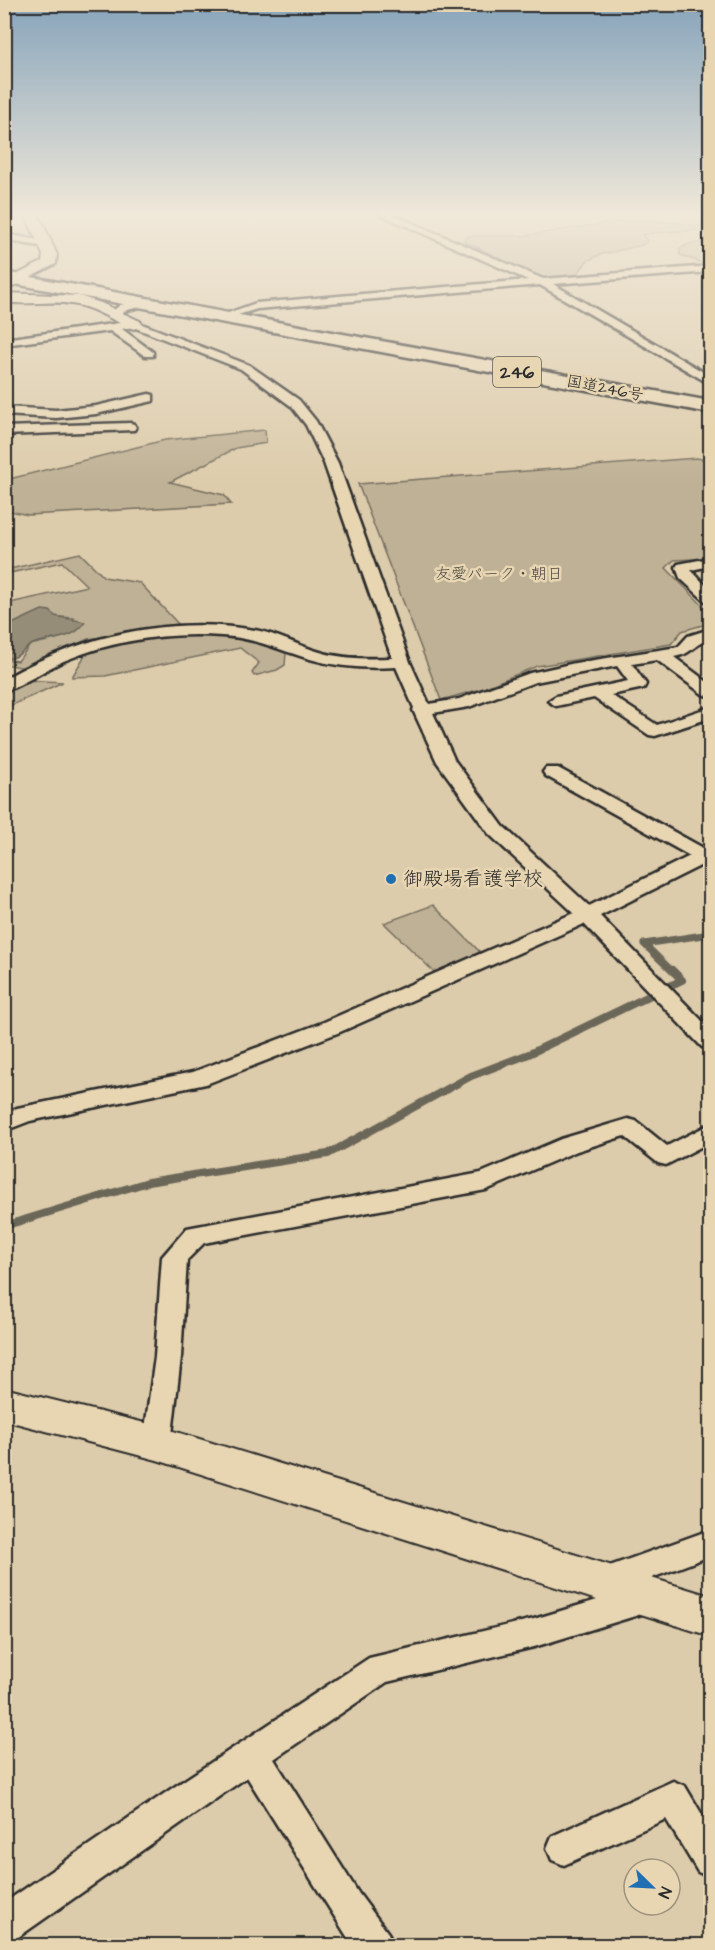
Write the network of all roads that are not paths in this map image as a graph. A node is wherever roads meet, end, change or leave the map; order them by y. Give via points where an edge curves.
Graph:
1 (87, 304) edge
2 (136, 304) edge
3 (153, 304) edge
4 (170, 304) edge
5 (276, 304) edge
6 (580, 304) edge
7 (229, 314) junction
8 (112, 321) junction
9 (134, 324) joint
10 (4, 342) edge
11 (148, 354) dead end
12 (711, 381) edge
13 (149, 398) dead end
14 (711, 398) edge
15 (711, 407) edge
16 (4, 411) edge
17 (130, 427) dead end
18 (4, 431) edge
19 (711, 562) edge
20 (711, 598) edge
21 (711, 634) edge
22 (662, 656) junction
23 (402, 662) junction
24 (622, 662) junction
25 (4, 686) edge
26 (711, 691) edge
27 (596, 692) junction
28 (556, 701) dead end
29 (421, 710) junction
30 (711, 712) edge
31 (552, 772) dead end
32 (708, 855) edge
33 (587, 915) junction
34 (711, 1042) edge
35 (4, 1123) edge
36 (711, 1132) edge
37 (4, 1404) edge
38 (157, 1443) junction
39 (711, 1543) edge
40 (602, 1582) junction
41 (650, 1598) junction
42 (711, 1616) edge
43 (253, 1756) junction
44 (564, 1848) dead end
45 (711, 1860) edge
46 (4, 1926) edge
47 (375, 1946) edge

1 - 8 street
2 - 8 street via 118,309
3 - 7 highway, 国道246号 / 246
4 - 7 highway, 国道246号 / 246
5 - 7 street
6 - 12 street
7 - 14 highway, 国道246号 / 246
7 - 15 highway, 国道246号 / 246
8 - 9 street
8 - 10 street
8 - 11 street
9 - 23 street via 245,367 295,403 312,424 339,483
13 - 16 street via 56,414
17 - 18 street
19 - 20 street via 683,567 685,575
21 - 22 street via 694,639 683,651
22 - 24 street
22 - 26 street
23 - 25 street via 364,664 316,656 258,636 232,632 170,631 92,646 48,662
23 - 29 street
24 - 27 street via 639,684
24 - 29 street via 530,678 463,703
27 - 28 street
27 - 30 street via 655,731
29 - 33 street via 446,762 496,830
31 - 32 street
32 - 33 street
33 - 34 street
33 - 35 street via 332,1027 198,1079 25,1114
36 - 38 street via 666,1157 628,1127 569,1145 486,1181 196,1235 175,1257
37 - 38 street
38 - 40 street
39 - 40 street
40 - 41 street
41 - 42 street
41 - 43 street via 534,1633 380,1670
43 - 46 street
43 - 47 street
44 - 45 street via 673,1798

